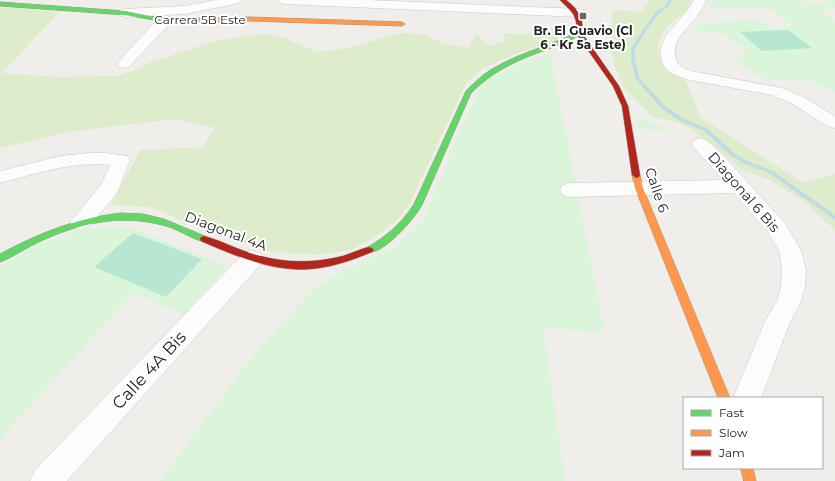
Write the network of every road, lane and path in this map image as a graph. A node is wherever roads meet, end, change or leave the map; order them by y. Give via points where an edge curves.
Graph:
1 (235, 0) edge
2 (284, 0) edge
3 (563, 0) edge
4 (700, 0) edge
5 (0, 4) edge
6 (576, 8) edge
7 (125, 13) junction
8 (164, 21) junction
9 (402, 24) dead end
10 (579, 33) junction
11 (124, 64) dead end
12 (835, 123) edge
13 (700, 144) dead end
14 (0, 177) edge
15 (740, 186) junction
16 (639, 188) junction
17 (570, 190) dead end
18 (81, 222) junction
19 (0, 258) edge
20 (252, 259) junction
21 (724, 397) edge
22 (747, 397) edge
23 (746, 469) edge
24 (46, 481) edge
25 (750, 481) edge

1 - 7 street via 185,10
2 - 6 street
3 - 6 street
4 - 12 street via 696,9 669,40 667,52 672,67 690,75 770,90 797,100
5 - 7 street, Carrera 5B Este
6 - 10 street via 581,22
7 - 8 street, Carrera 5B Este via 144,19
8 - 9 street, Carrera 5B Este via 250,19
8 - 11 street
10 - 16 street, Calle 6 via 616,86 625,106 633,165
10 - 20 street, Diagonal 4A via 562,43 493,69 474,82 412,216 402,228 386,240 367,251 317,266 295,267
13 - 15 street, Diagonal 6 Bis
14 - 18 street via 64,161 94,158 121,160 110,188
15 - 16 street
15 - 22 street, Diagonal 6 Bis via 784,238 790,250 794,269 788,304 779,319
16 - 17 street
16 - 21 street, Calle 6
18 - 19 street, Diagonal 4A via 57,230
18 - 20 street, Diagonal 4A via 118,216 150,219
20 - 24 street, Calle 4A Bis
23 - 25 street

